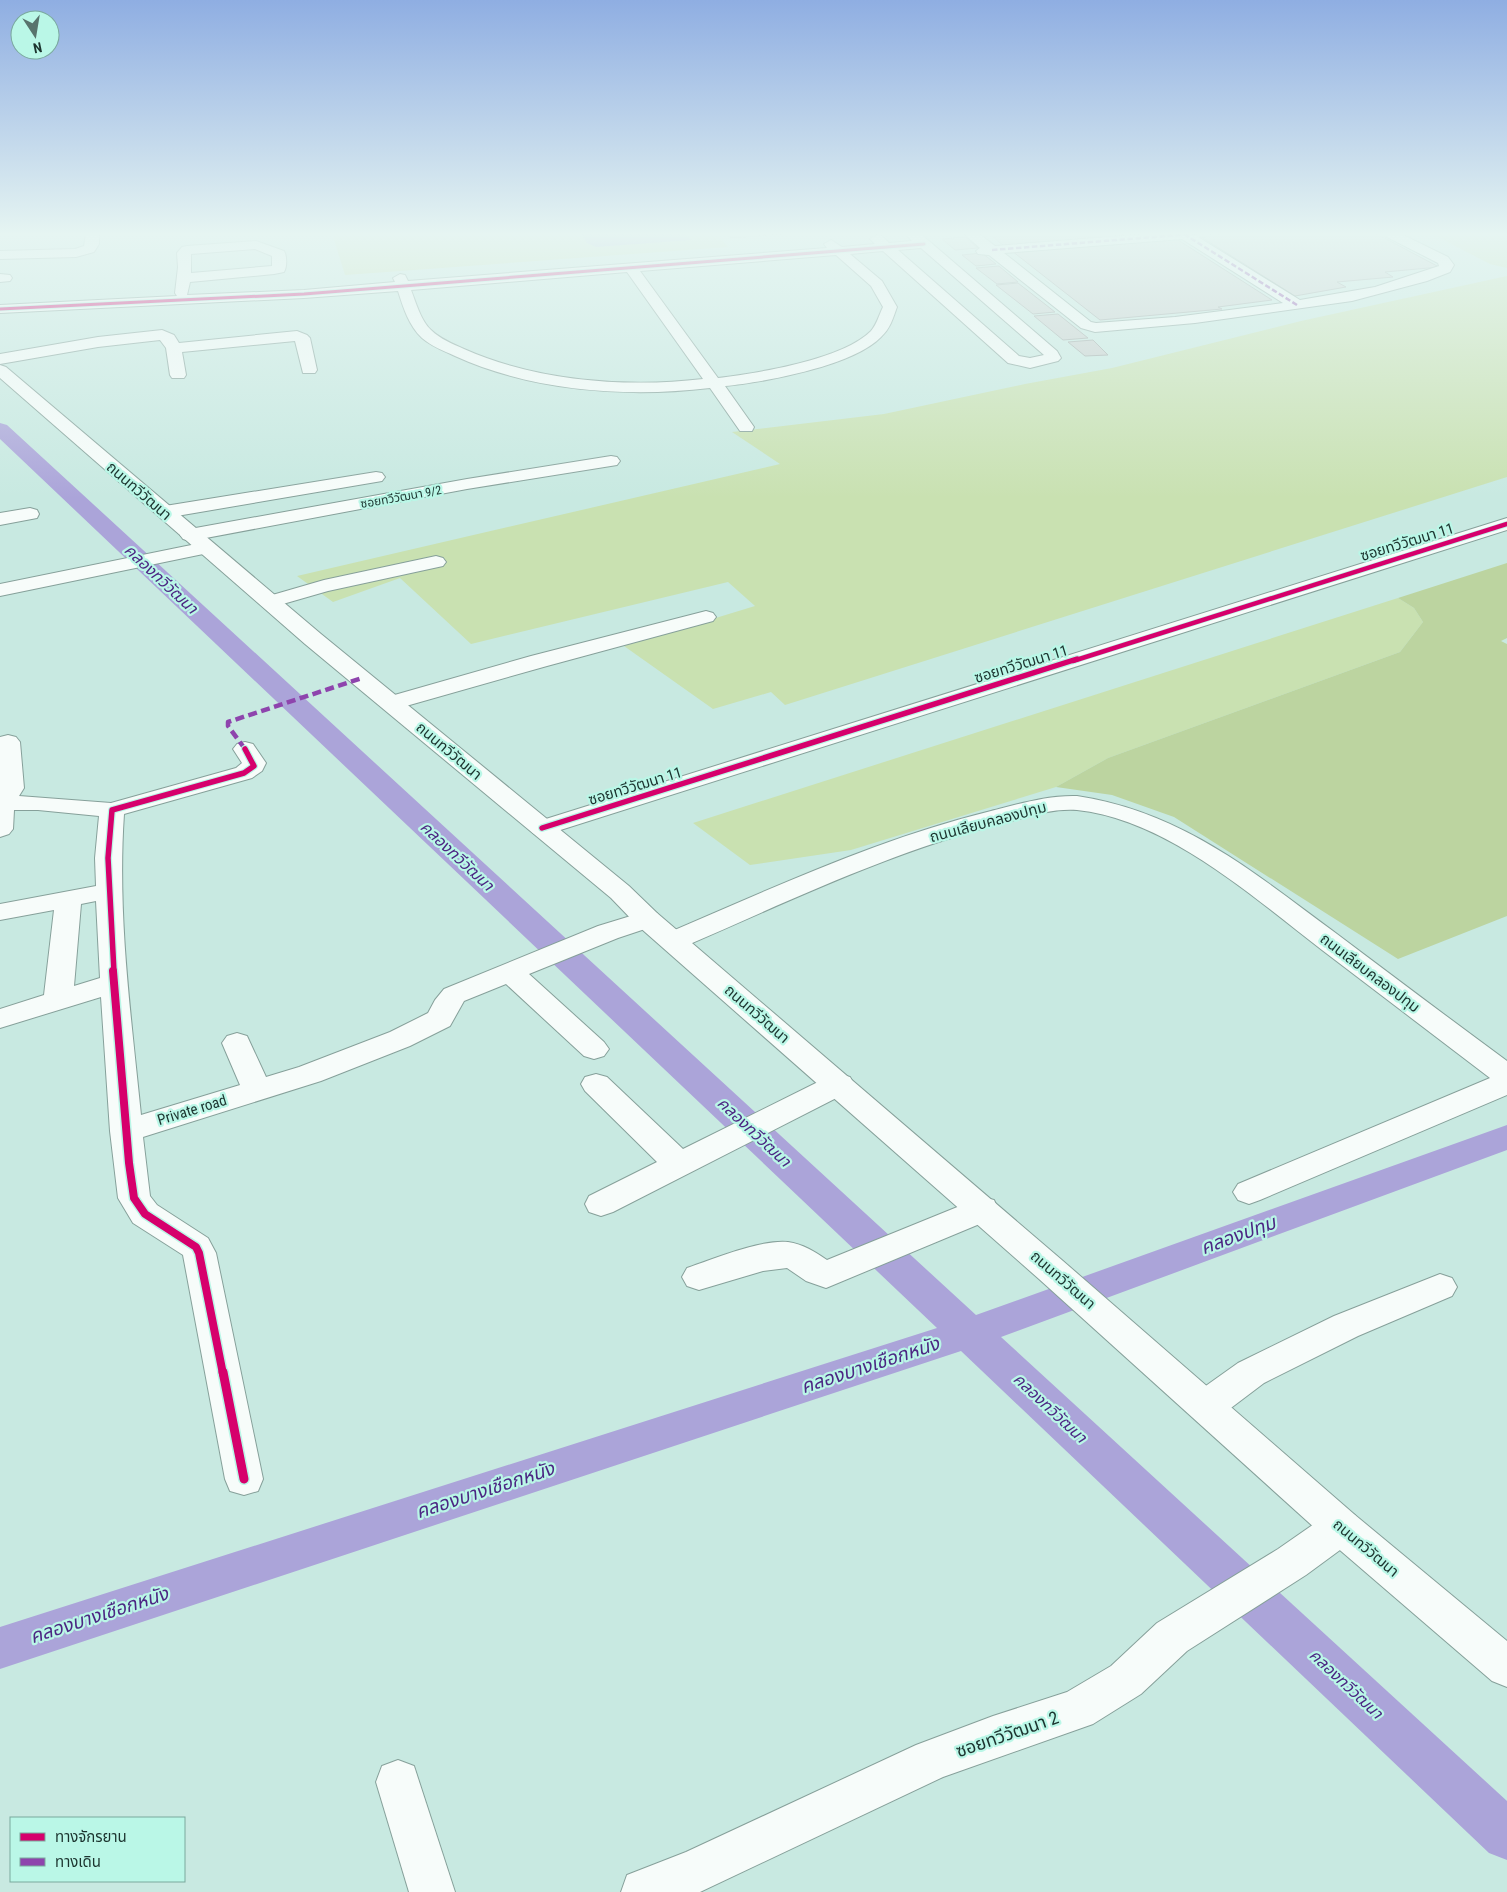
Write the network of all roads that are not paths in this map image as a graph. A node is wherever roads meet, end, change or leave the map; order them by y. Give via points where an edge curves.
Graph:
1 (419, 321) edge
2 (669, 321) edge
3 (884, 321) edge
4 (970, 321) edge
5 (1014, 321) edge
6 (1081, 321) edge
7 (1165, 321) edge
8 (248, 322) dead end
9 (99, 326) dead end
10 (247, 340) junction
11 (98, 342) junction
12 (174, 348) junction
13 (0, 359) edge
14 (0, 370) edge
15 (308, 370) dead end
16 (178, 375) dead end
17 (714, 384) junction
18 (746, 427) dead end
19 (611, 461) dead end
20 (376, 477) dead end
21 (165, 512) junction
22 (30, 514) dead end
23 (0, 519) edge
24 (1507, 524) edge
25 (198, 541) junction
26 (436, 562) dead end
27 (0, 590) edge
28 (269, 602) junction
29 (706, 617) dead end
30 (392, 703) junction
31 (8, 742) dead end
32 (245, 749) dead end
33 (1, 803) edge
34 (112, 810) junction
35 (542, 828) junction
36 (0, 829) edge
37 (109, 890) junction
38 (68, 899) junction
39 (0, 912) edge
40 (647, 919) junction
41 (673, 940) junction
42 (512, 973) junction
43 (115, 983) junction
44 (58, 1001) junction
45 (0, 1019) edge
46 (237, 1043) dead end
47 (594, 1049) dead end
48 (1507, 1076) edge
49 (1507, 1083) edge
50 (596, 1084) dead end
51 (838, 1084) junction
52 (257, 1090) junction
53 (126, 1131) junction
54 (690, 1160) junction
55 (1249, 1192) dead end
56 (602, 1204) dead end
57 (982, 1209) junction
58 (699, 1277) dead end
59 (1440, 1287) dead end
60 (1206, 1406) junction
61 (244, 1480) dead end
62 (1341, 1527) junction
63 (1507, 1667) edge
64 (398, 1782) dead end
65 (432, 1892) edge
66 (644, 1892) edge

1 - 17 street via 424,333 460,355 487,366 538,378 584,384
2 - 17 street
3 - 17 street via 881,329 860,346 818,363 770,376
4 - 5 street via 1014,360 1030,363 1054,358
6 - 7 street via 1095,328
8 - 10 street
9 - 11 street
10 - 12 street
10 - 15 street via 286,336 302,338
11 - 12 street via 162,336 169,338
11 - 13 street
12 - 16 street
14 - 21 street, ถนนทวีวัฒนา
17 - 18 street
19 - 25 street, ซอยทวีวัฒนา 9/2
20 - 21 street
21 - 25 street, ถนนทวีวัฒนา
22 - 23 street
24 - 35 street, ซอยทวีวัฒนา 11
25 - 27 street, ซอยทวีวัฒนา 9/2 via 169,555
25 - 28 street, ถนนทวีวัฒนา
26 - 28 street via 324,586
28 - 30 street, ถนนทวีวัฒนา
29 - 30 street
30 - 35 street, ถนนทวีวัฒนา
31 - 33 street via 12,788
32 - 34 street via 254,762 251,770
33 - 34 street
33 - 36 street
34 - 37 street
35 - 40 street, ถนนทวีวัฒนา via 620,892
37 - 38 street
37 - 43 street
38 - 39 street
38 - 44 street
40 - 41 street, ถนนทวีวัฒนา
40 - 42 street, Private road
41 - 48 street, ถนนเลียบคลองปทุม via 892,848 1053,804 1074,802 1107,807 1180,836 1229,866
41 - 51 street, ถนนทวีวัฒนา
42 - 47 street
42 - 52 street, Private road via 454,995 440,1019 400,1039 310,1074
43 - 44 street
43 - 53 street
44 - 45 street
46 - 52 street
49 - 55 street
50 - 54 street
51 - 54 street
51 - 57 street, ถนนทวีวัฒนา
52 - 53 street, Private road
53 - 61 street via 134,1198 145,1214 196,1247 199,1253
54 - 56 street
57 - 58 street via 826,1275 787,1255 761,1258
57 - 60 street, ถนนทวีวัฒนา
59 - 60 street via 1346,1326 1251,1373
60 - 62 street, ถนนทวีวัฒนา
62 - 63 street, ถนนทวีวัฒนา
62 - 66 street, ซอยทวีวัฒนา 2 via 1292,1562 1172,1637 1126,1680 1078,1709 932,1760
64 - 65 street

